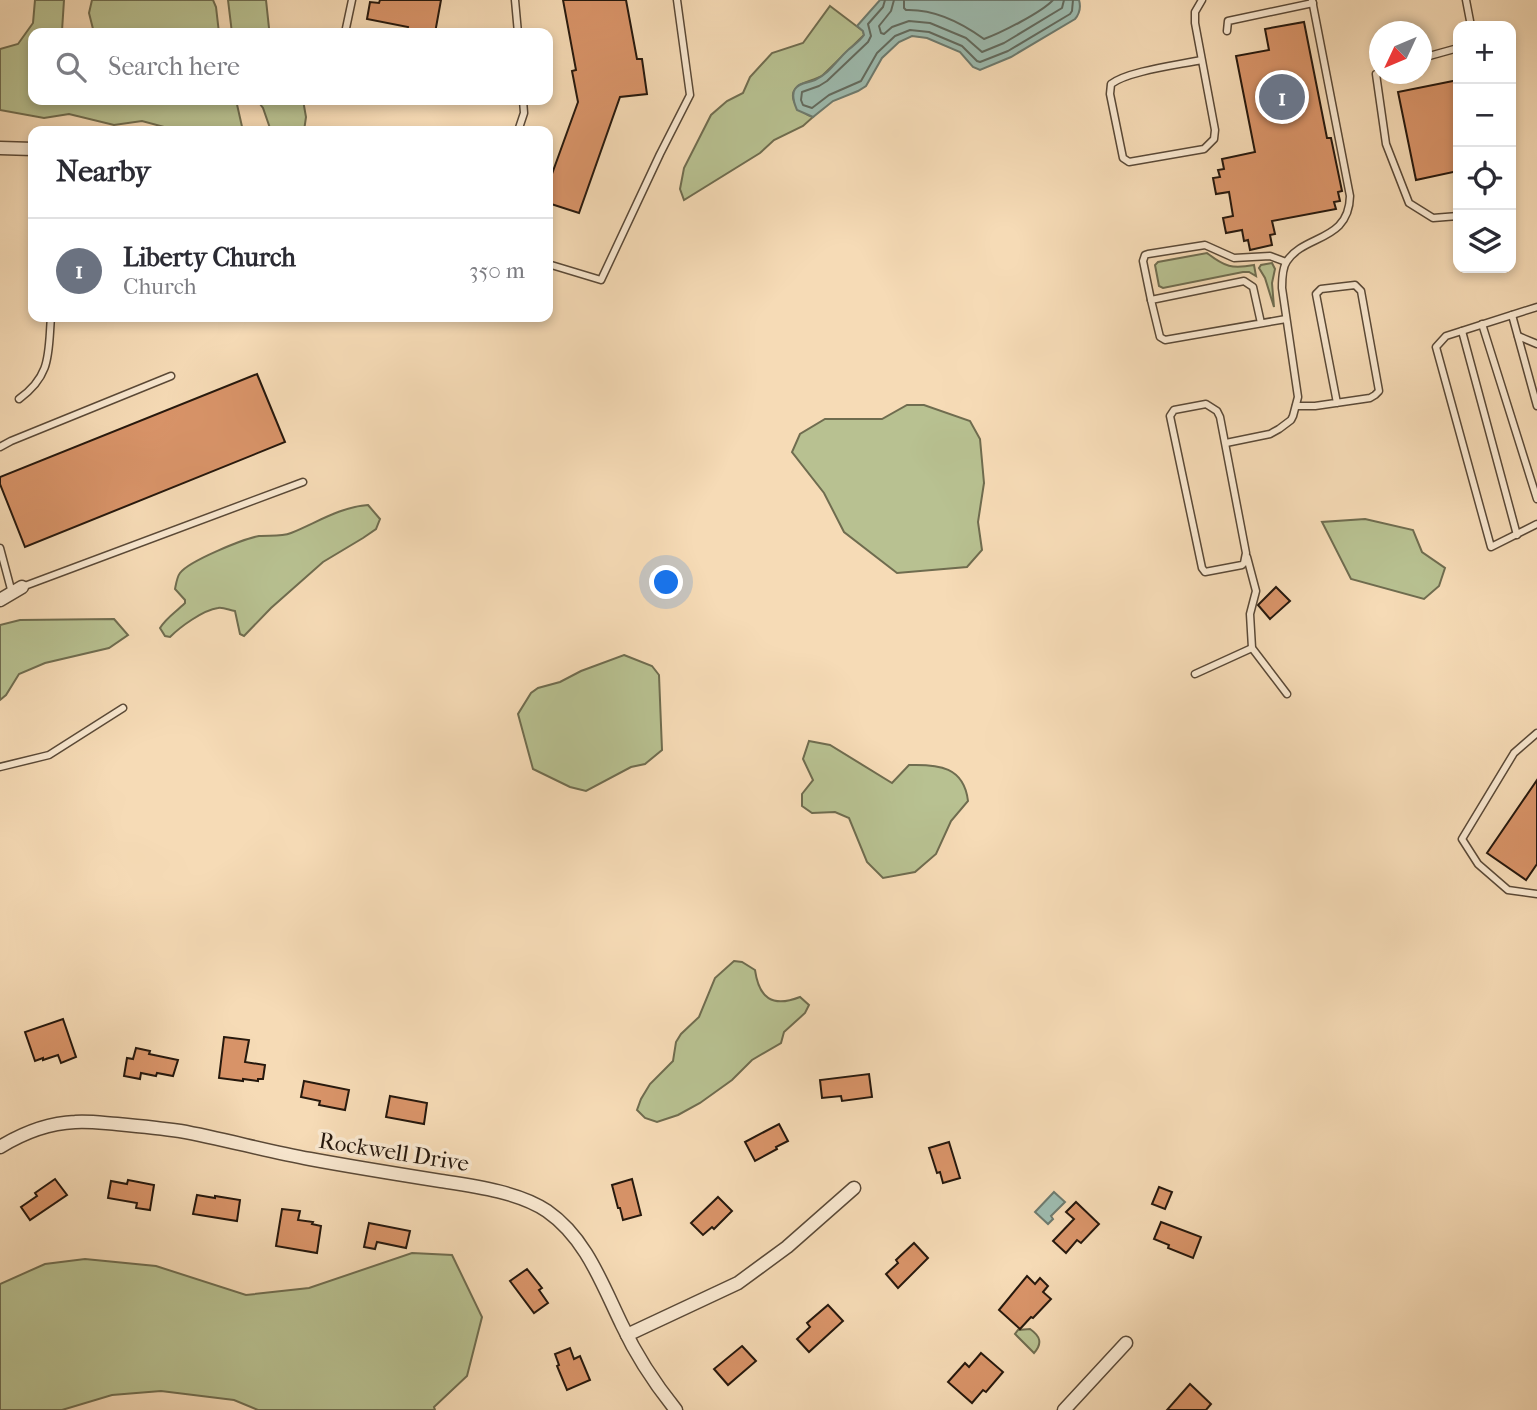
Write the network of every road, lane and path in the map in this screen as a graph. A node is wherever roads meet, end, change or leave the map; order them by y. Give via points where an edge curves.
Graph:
1 (352, 0) edge
2 (515, 0) edge
3 (677, 0) edge
4 (1202, 0) edge
5 (1466, 0) edge
6 (1312, 2) edge
7 (1470, 21) edge
8 (346, 28) edge
9 (518, 28) edge
10 (1227, 31) dead end
11 (1453, 49) edge
12 (1432, 55) edge
13 (1201, 60) junction
14 (1377, 84) edge
15 (523, 105) edge
16 (520, 126) edge
17 (0, 148) edge
18 (28, 149) edge
19 (1453, 216) edge
20 (1286, 262) junction
21 (553, 266) edge
22 (1151, 300) junction
23 (1537, 307) edge
24 (1512, 315) junction
25 (1286, 319) junction
26 (51, 322) edge
27 (1261, 323) junction
28 (1482, 324) junction
29 (1462, 331) junction
30 (1518, 336) junction
31 (1537, 344) edge
32 (171, 376) dead end
33 (19, 399) dead end
34 (1337, 402) junction
35 (1296, 406) junction
36 (1537, 406) edge
37 (1226, 443) junction
38 (0, 447) edge
39 (303, 482) dead end
40 (1537, 499) edge
41 (1537, 524) edge
42 (1517, 535) junction
43 (0, 548) edge
44 (1246, 556) junction
45 (17, 590) junction
46 (0, 600) edge
47 (1252, 648) junction
48 (1195, 674) dead end
49 (1287, 694) dead end
50 (123, 708) dead end
51 (1537, 733) edge
52 (0, 767) edge
53 (1537, 894) edge
54 (0, 1147) edge
55 (854, 1188) dead end
56 (627, 1335) junction
57 (1126, 1343) dead end
58 (676, 1410) edge
59 (1064, 1410) edge

1 - 8 lane
2 - 9 lane
3 - 21 lane via 690,95 601,280
4 - 13 lane via 1194,17
5 - 7 lane
6 - 10 lane via 1228,21
6 - 20 lane via 1350,205 1334,230
11 - 12 lane
13 - 13 lane via 1215,130 1212,142 1204,149 1129,162 1123,158 1111,84
14 - 19 lane via 1386,144 1409,202 1433,218
15 - 16 lane
17 - 18 street
20 - 22 lane via 1270,256 1234,258 1205,244 1148,254 1143,261
20 - 25 lane via 1282,280
22 - 27 lane via 1164,340
22 - 27 lane via 1244,281 1253,287
23 - 24 lane
24 - 28 lane
24 - 30 lane
25 - 27 lane
25 - 35 lane
26 - 33 lane via 43,374
28 - 29 lane
28 - 40 lane
29 - 42 lane
29 - 42 lane via 1446,336 1436,346 1492,547
30 - 31 lane
30 - 36 lane
32 - 38 lane
34 - 34 lane via 1370,398 1379,391 1361,291 1355,285 1321,289 1316,294
34 - 35 lane
35 - 37 lane via 1291,420 1275,432
37 - 44 lane
37 - 44 lane via 1220,416 1209,405 1171,413 1203,570 1241,566
39 - 45 lane
41 - 42 lane
43 - 45 lane
44 - 47 lane via 1256,591 1250,614
45 - 46 street
47 - 48 lane
47 - 49 lane
50 - 52 lane via 48,755
51 - 53 lane via 1514,753 1462,839 1478,864 1508,890
54 - 56 street, Rockwell Drive via 24,1133 55,1124 146,1126 484,1188 520,1199 562,1224 595,1267
55 - 56 street via 738,1283
56 - 58 street, Rockwell Drive
57 - 59 street

